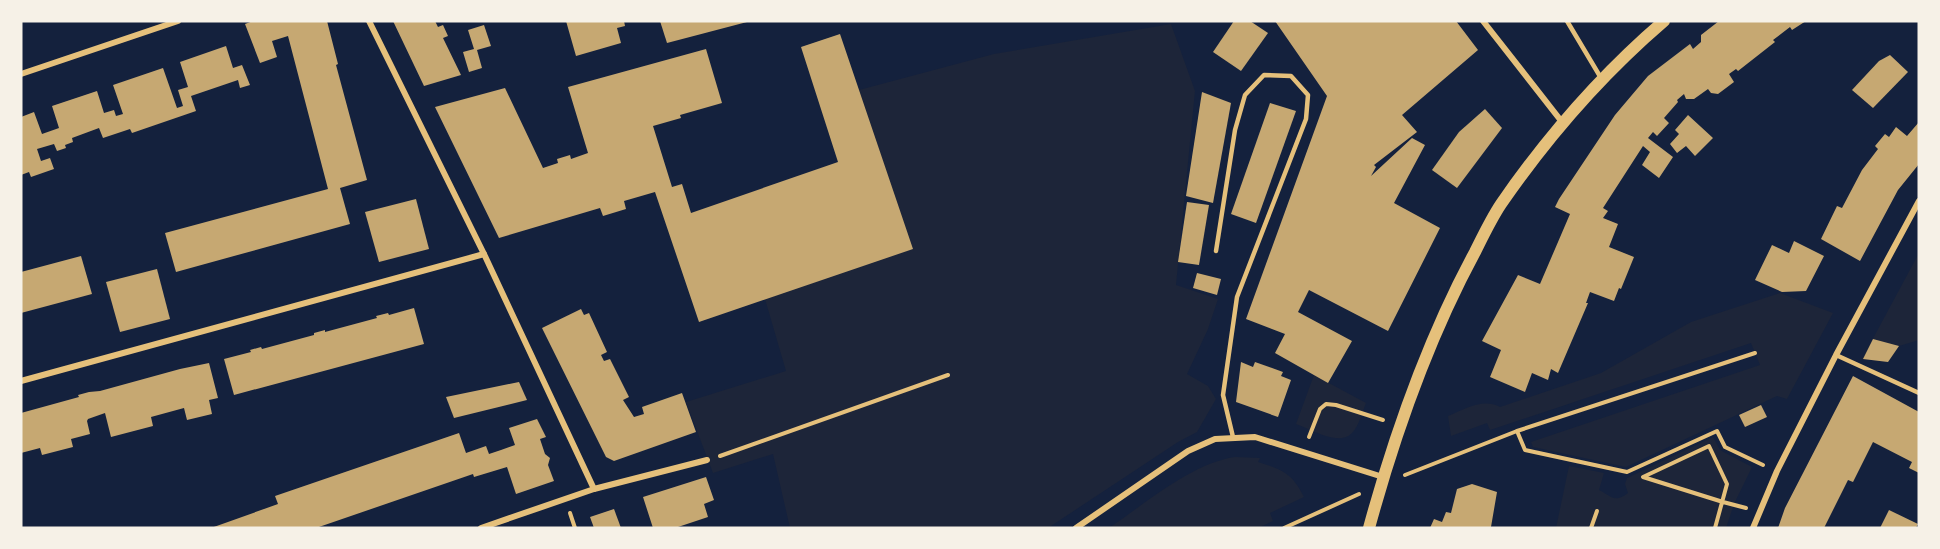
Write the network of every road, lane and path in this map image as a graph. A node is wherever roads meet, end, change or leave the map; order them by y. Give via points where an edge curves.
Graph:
1 (178, 21) edge
2 (369, 21) edge
3 (1483, 21) edge
4 (1567, 21) edge
5 (1664, 21) edge
6 (21, 74) edge
7 (1601, 79) junction
8 (1562, 122) junction
9 (1919, 201) edge
10 (1216, 251) dead end
11 (484, 254) junction
12 (1755, 353) dead end
13 (1836, 355) junction
14 (948, 375) dead end
15 (21, 381) edge
16 (1919, 393) edge
17 (1402, 425) junction
18 (1516, 431) junction
19 (1233, 437) junction
20 (1494, 440) dead end
21 (1303, 452) junction
22 (707, 460) joint
23 (1777, 471) junction
24 (1383, 477) junction
25 (594, 489) junction
26 (1723, 502) junction
27 (1597, 511) dead end
28 (1758, 512) junction
29 (481, 528) edge
30 (1076, 528) edge
31 (1369, 528) edge
32 (1592, 528) edge
33 (1714, 528) edge
34 (1753, 528) edge

1 - 6 street
2 - 11 street
3 - 8 street
4 - 7 lane
5 - 7 main road
7 - 8 main road
8 - 17 main road via 1500,206 1468,264 1432,341
9 - 13 street
10 - 19 lane via 1235,130 1245,95 1264,75 1291,76 1308,96 1306,119 1237,297 1223,395
11 - 15 street
11 - 25 street
12 - 18 path
13 - 16 lane
13 - 23 street
14 - 22 path
17 - 21 path via 1326,404 1320,409
17 - 24 main road
18 - 20 path
18 - 23 path via 1525,450 1627,472 1717,431 1725,447
19 - 21 street via 1255,437
19 - 30 street via 1215,439 1188,451
21 - 24 street
22 - 25 street
23 - 28 street
24 - 31 main road
25 - 29 street
26 - 26 path via 1727,484 1709,446 1642,477
26 - 28 path
26 - 33 path
27 - 32 path
28 - 34 street

